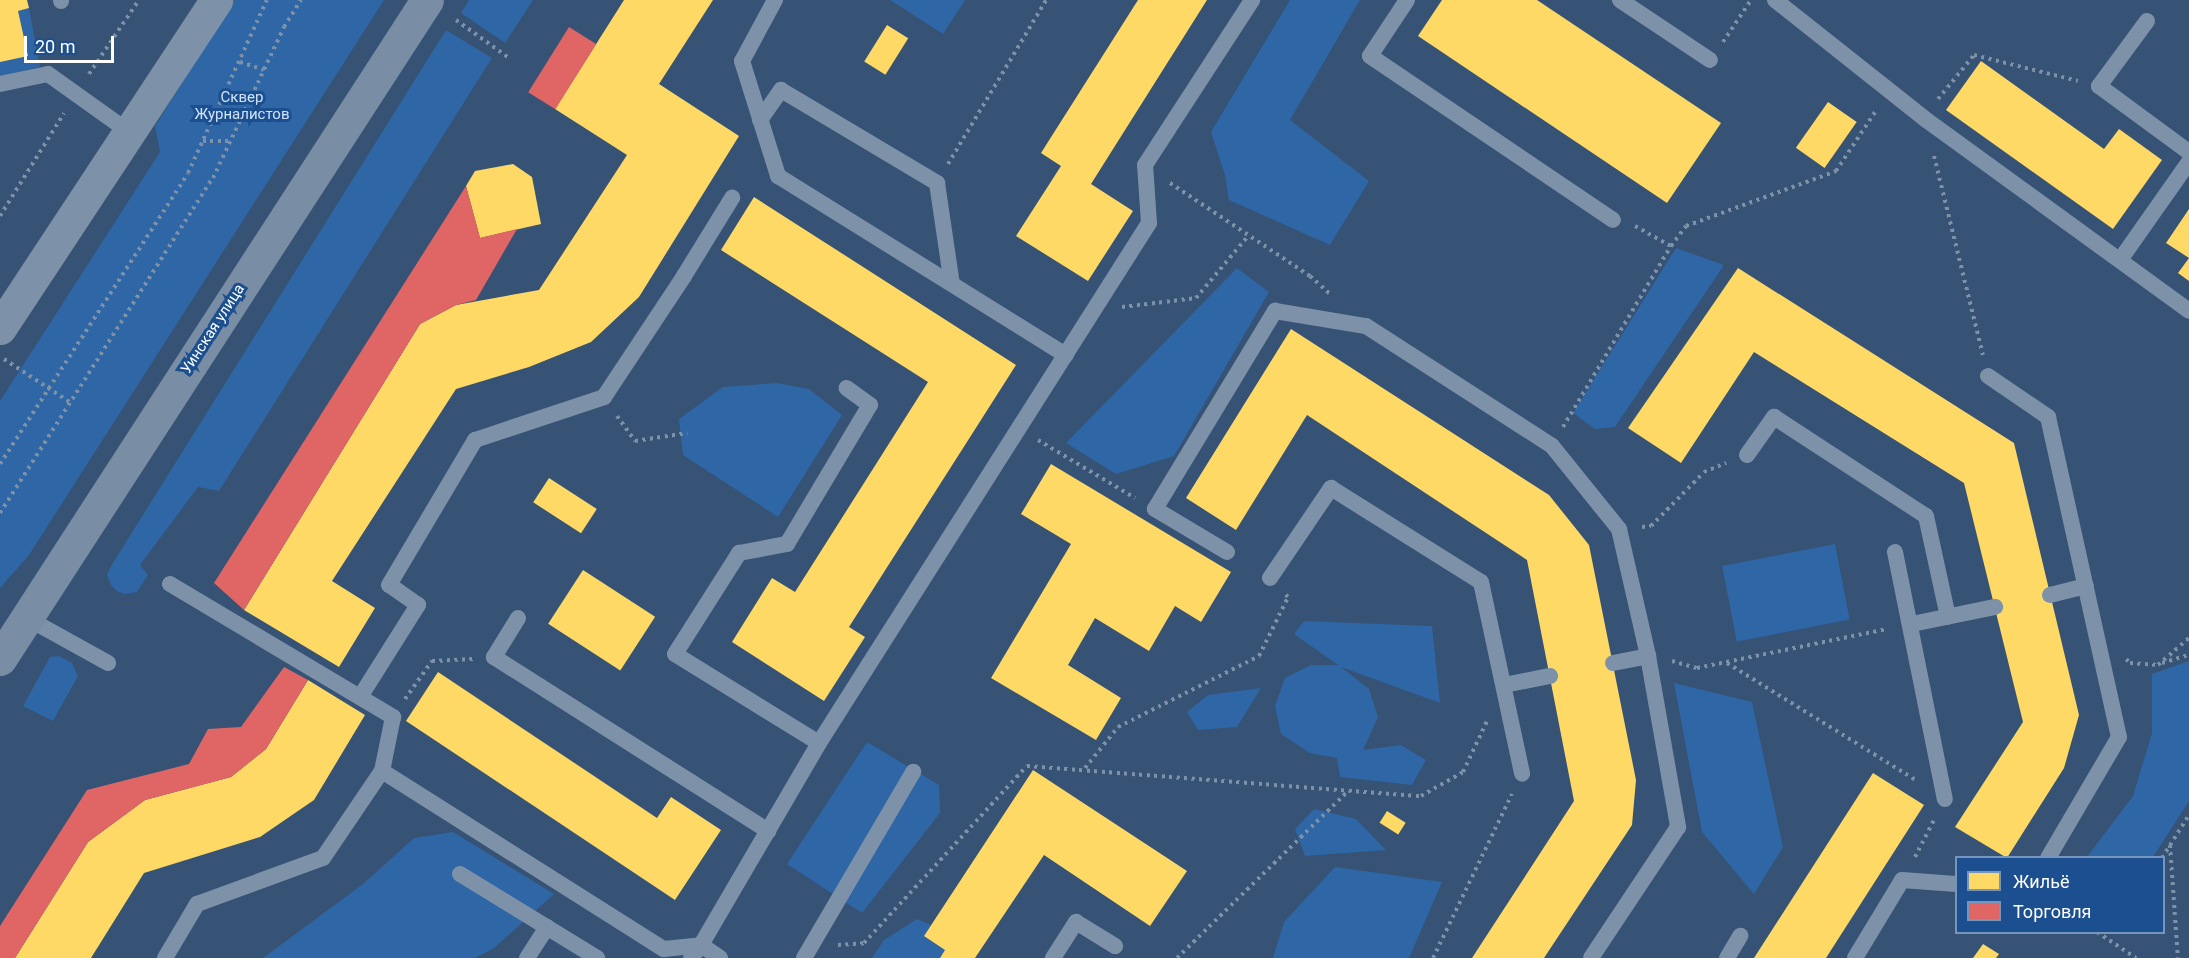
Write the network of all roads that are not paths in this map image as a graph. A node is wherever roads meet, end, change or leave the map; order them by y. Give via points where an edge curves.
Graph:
1 (216, 0) edge
2 (427, 0) edge
3 (775, 0) edge
4 (1252, 0) edge
5 (1407, 0) edge
6 (1620, 0) edge
7 (1775, 0) edge
8 (2148, 21) dead end
9 (1710, 60) road end
10 (0, 84) edge
11 (760, 120) junction
12 (128, 131) junction
13 (2189, 152) edge
14 (2189, 162) edge
15 (732, 198) dead end
16 (1613, 220) dead end
17 (2120, 260) junction
18 (952, 284) junction
19 (2189, 311) edge
20 (0, 328) edge
21 (1066, 355) junction
22 (1988, 376) road end
23 (847, 388) dead end
24 (1747, 455) road end
25 (1227, 552) dead end
26 (1895, 552) dead end
27 (1270, 578) road end
28 (170, 584) dead end
29 (2086, 586) junction
30 (2050, 595) dead end
31 (1995, 607) dead end
32 (25, 617) junction
33 (1948, 617) junction
34 (518, 618) dead end
35 (1912, 624) junction
36 (0, 646) edge
37 (1648, 656) junction
38 (0, 659) edge
39 (108, 663) dead end
40 (1613, 663) dead end
41 (1550, 675) dead end
42 (1504, 685) junction
43 (360, 697) junction
44 (819, 743) junction
45 (382, 771) junction
46 (913, 772) dead end
47 (1522, 774) road end
48 (1946, 799) road end
49 (768, 831) junction
50 (2049, 856) edge
51 (460, 874) dead end
52 (1955, 884) edge
53 (547, 927) junction
54 (1740, 936) dead end
55 (1115, 946) dead end
56 (696, 951) edge
57 (807, 953) edge
58 (165, 958) edge
59 (527, 958) edge
60 (597, 958) edge
61 (720, 958) edge
62 (1053, 958) edge
63 (1591, 958) edge
64 (1727, 958) edge
65 (1855, 958) edge

1 - 12 street
2 - 32 main road, Уинская улица
3 - 11 lane via 742,61
4 - 21 lane via 1145,165 1149,223
5 - 16 lane via 1370,56
6 - 9 lane
7 - 17 lane via 1925,119
8 - 13 lane via 2100,86
10 - 12 lane via 48,74
11 - 18 lane via 778,176
11 - 18 lane via 781,90 937,183
12 - 20 street
14 - 17 lane
15 - 43 lane via 604,397 475,440 389,585 418,605
17 - 19 lane
18 - 21 lane
21 - 44 lane
22 - 29 lane via 2048,417
23 - 44 lane via 870,405 787,544 739,552 675,654
24 - 33 lane via 1774,417 1926,516
25 - 37 lane via 1155,509 1275,311 1366,326 1552,446 1620,529
26 - 35 lane
27 - 42 lane via 1331,488 1481,582
28 - 43 lane
29 - 30 lane
29 - 50 lane via 2119,737
31 - 33 lane
32 - 36 main road
32 - 38 main road, Уинская улица
32 - 39 lane
33 - 35 lane
34 - 49 lane via 494,657
35 - 48 lane
37 - 40 lane
37 - 63 lane via 1678,827
41 - 42 lane
42 - 47 lane
43 - 45 lane via 393,717
44 - 49 lane
45 - 56 lane via 664,949
45 - 58 lane via 323,858 196,904
46 - 57 lane
49 - 56 lane
51 - 53 lane
52 - 65 lane via 1902,880
53 - 59 lane
53 - 60 lane
54 - 64 lane
55 - 62 lane via 1076,922
56 - 61 lane

